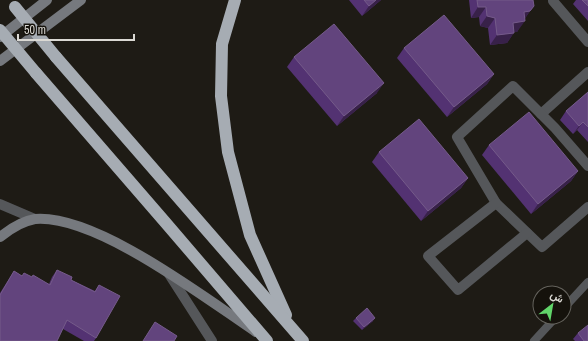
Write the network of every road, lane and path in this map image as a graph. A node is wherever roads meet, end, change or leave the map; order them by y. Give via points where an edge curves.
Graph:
1 (46, 0) edge
2 (81, 0) edge
3 (235, 0) edge
4 (553, 1) dead end
5 (12, 4) edge
6 (0, 30) edge
7 (0, 37) edge
8 (588, 42) edge
9 (0, 61) edge
10 (588, 72) edge
11 (542, 114) junction
12 (588, 166) edge
13 (496, 203) junction
14 (0, 204) edge
15 (588, 207) edge
16 (34, 219) junction
17 (527, 233) junction
18 (0, 237) edge
19 (169, 274) junction
20 (588, 282) edge
21 (572, 299) edge
22 (549, 325) edge
23 (291, 327) junction
24 (265, 339) edge
25 (212, 341) edge
26 (303, 341) edge
27 (534, 341) edge

1 - 7 street
2 - 9 street
3 - 23 highway via 222,44 221,96 228,152 250,235
4 - 8 street
5 - 23 highway, bridge
6 - 24 highway, bridge
10 - 11 street
11 - 12 street
11 - 13 street via 513,86 458,137
13 - 17 street
13 - 17 street via 428,256 458,290
14 - 16 street
15 - 17 street via 542,247
16 - 18 street via 12,227
16 - 19 street via 64,222 98,234
19 - 24 street
19 - 25 street
20 - 21 lane
22 - 27 lane
23 - 26 highway

